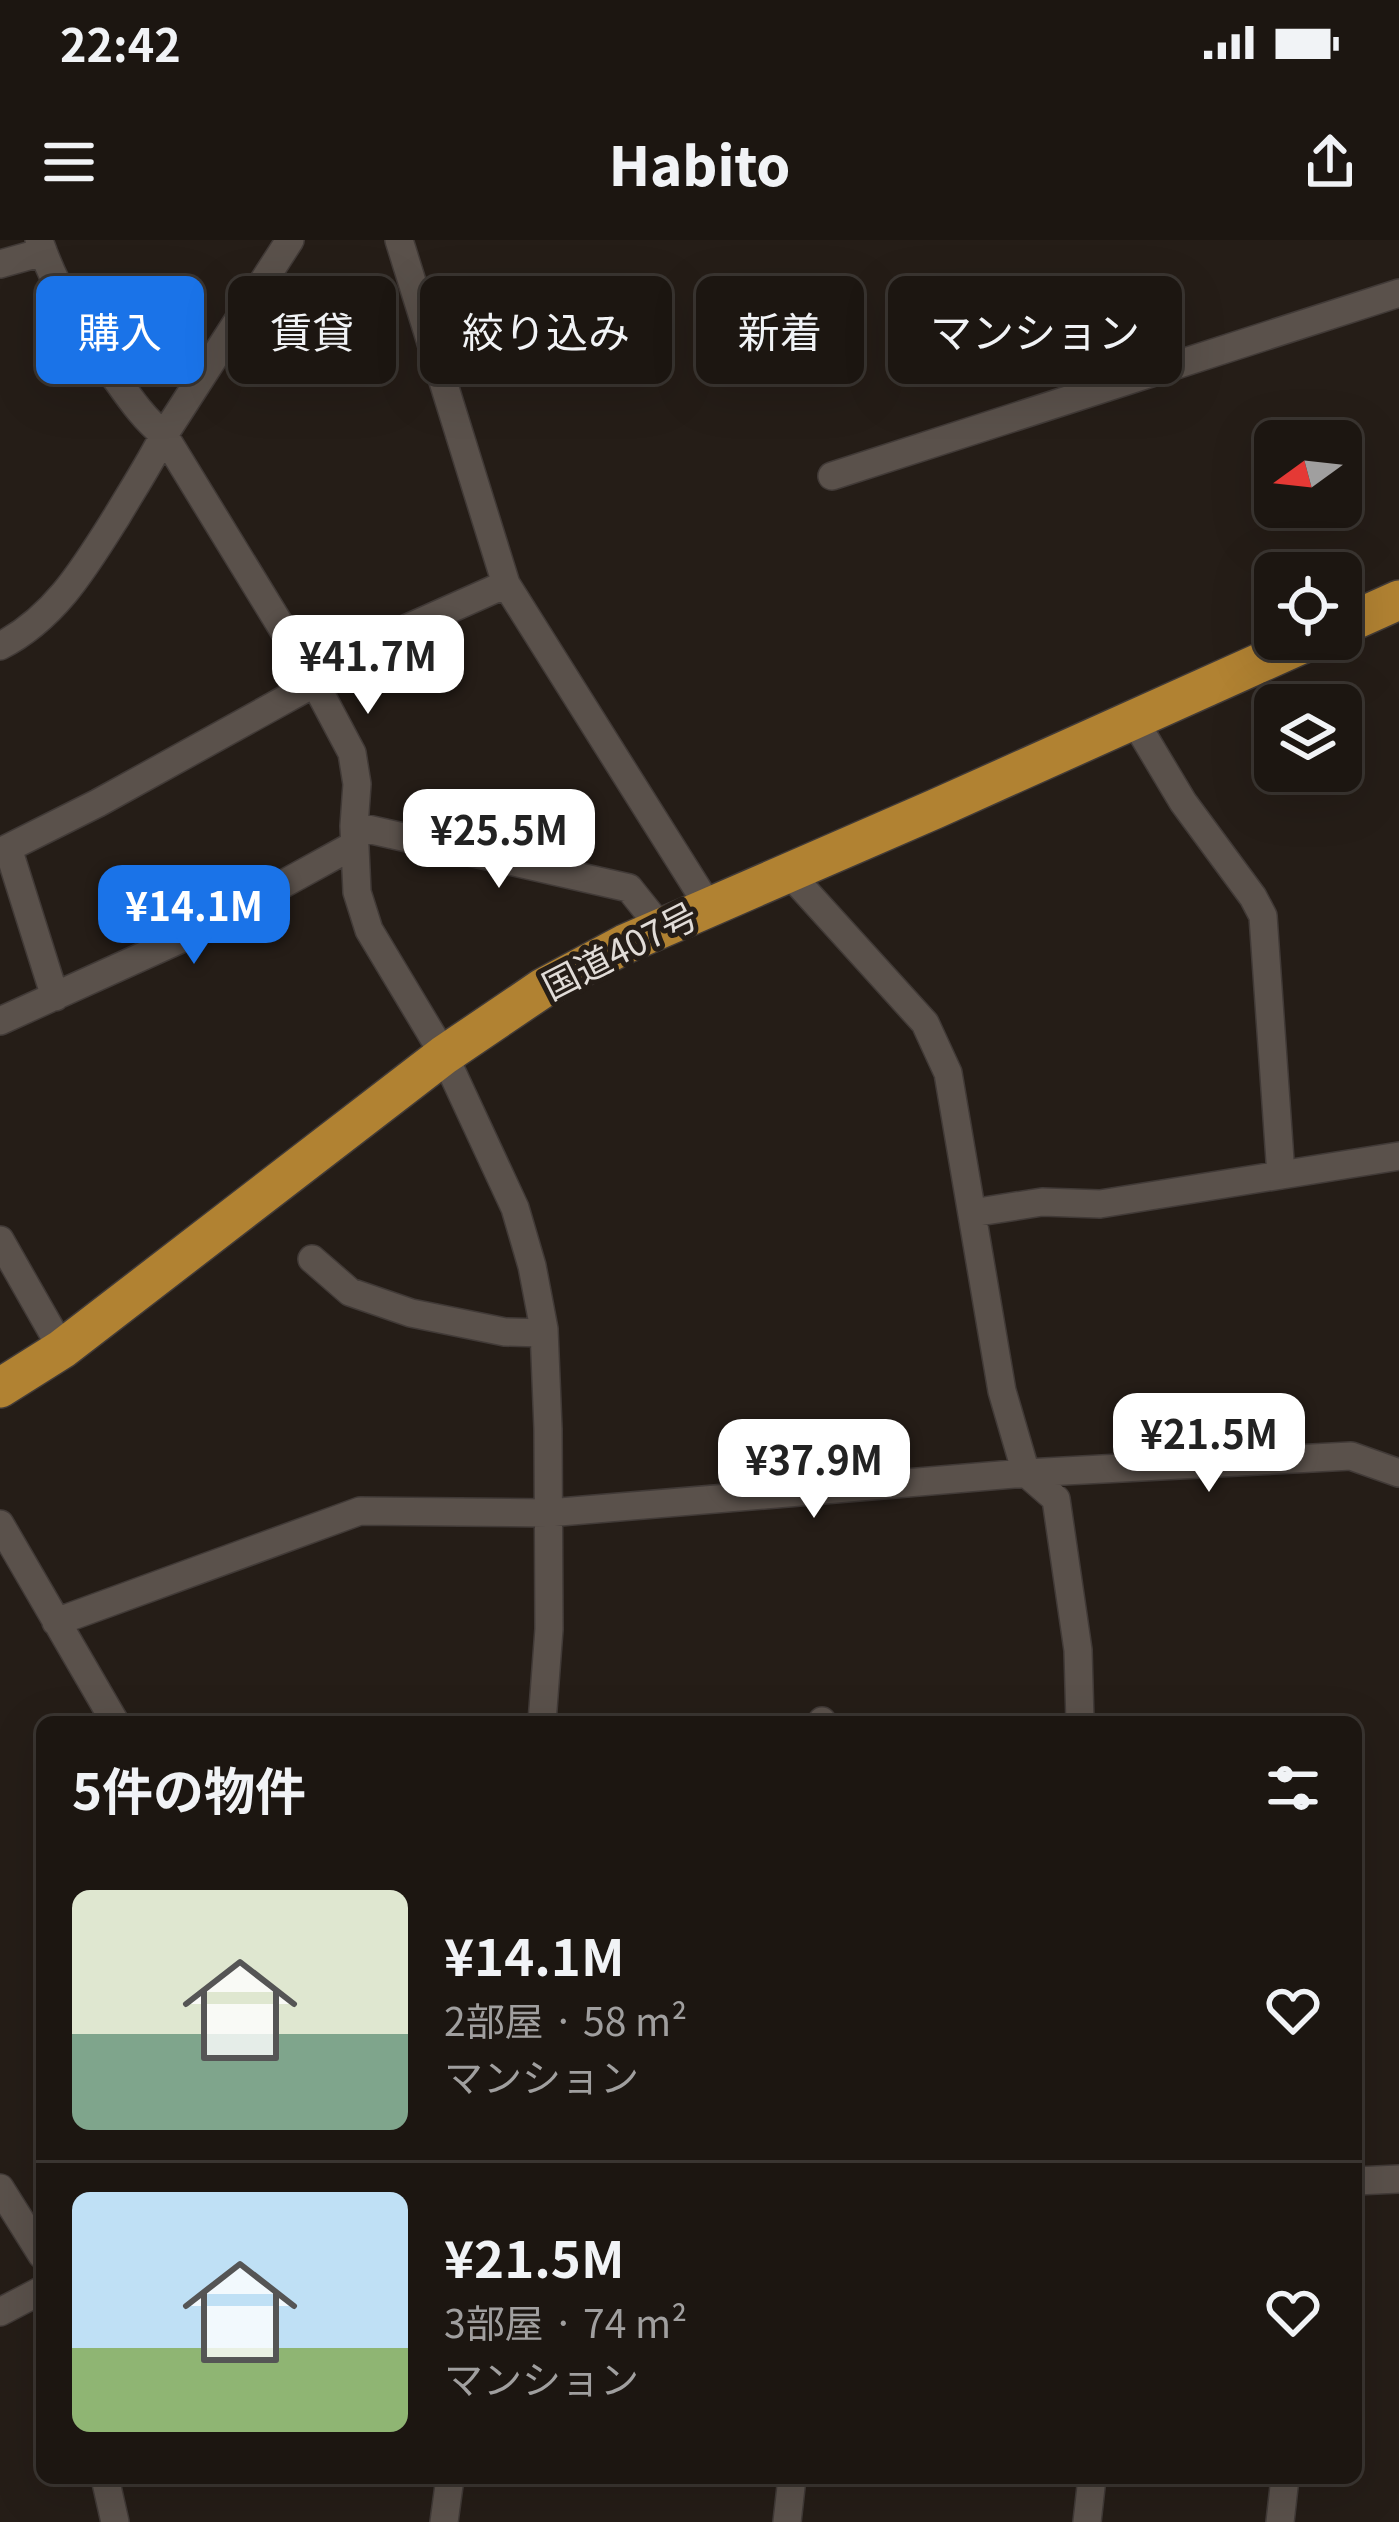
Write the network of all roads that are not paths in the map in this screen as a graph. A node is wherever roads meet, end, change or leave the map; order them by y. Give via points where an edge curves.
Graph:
1 (290, 240) edge
2 (398, 240) edge
3 (41, 246) edge
4 (0, 264) edge
5 (1399, 292) edge
6 (164, 435) junction
7 (832, 476) dead end
8 (506, 584) junction
9 (1399, 600) edge
10 (1362, 617) edge
11 (0, 646) edge
12 (1267, 660) edge
13 (312, 678) junction
14 (1134, 720) junction
15 (354, 836) junction
16 (4, 850) edge
17 (788, 872) junction
18 (709, 907) junction
19 (662, 928) junction
20 (55, 997) junction
21 (0, 1021) edge
22 (444, 1054) junction
23 (1399, 1156) edge
24 (1281, 1175) junction
25 (972, 1214) junction
26 (0, 1240) edge
27 (313, 1259) dead end
28 (544, 1334) junction
29 (62, 1348) junction
30 (0, 1388) edge
31 (1026, 1473) junction
32 (1399, 1473) edge
33 (548, 1514) junction
34 (0, 1524) edge
35 (56, 1622) junction
36 (111, 1716) edge
37 (542, 1716) edge
38 (1080, 1716) edge
39 (1399, 2179) edge
40 (1362, 2181) edge
41 (0, 2188) edge
42 (36, 2245) edge
43 (36, 2293) edge
44 (0, 2312) edge
45 (106, 2484) edge
46 (448, 2484) edge
47 (791, 2484) edge
48 (1091, 2484) edge
49 (1284, 2484) edge
50 (115, 2522) edge
51 (444, 2522) edge
52 (787, 2522) edge
53 (1088, 2522) edge
54 (1280, 2522) edge

1 - 6 street
2 - 8 street
3 - 4 street
3 - 6 street via 79,327
5 - 7 street
6 - 11 street via 81,573 46,614
6 - 13 street
8 - 13 street
8 - 18 street
9 - 10 highway
12 - 14 highway, 国道407号
13 - 15 street via 352,753
13 - 16 street
14 - 17 highway, 国道407号
14 - 24 street via 1263,916
15 - 19 street via 629,888
15 - 20 street via 194,933
15 - 22 street via 369,930
16 - 20 street
17 - 18 highway, 国道407号
17 - 25 street via 925,1023 948,1073
18 - 19 highway, 国道407号
19 - 22 highway, 国道407号 via 543,988
20 - 21 street
22 - 28 street via 515,1208
22 - 29 highway, 国道407号
23 - 24 street
24 - 25 street via 1100,1204 1042,1202
25 - 31 street via 1002,1391
26 - 29 street
27 - 28 street via 350,1292 411,1313
28 - 33 street
29 - 30 highway, 国道407号
31 - 32 street via 1351,1456
31 - 33 street
31 - 38 street via 1056,1499
33 - 35 street via 360,1511
33 - 37 street
34 - 35 street
35 - 36 street
39 - 40 street
41 - 42 street
43 - 44 street
45 - 50 street
46 - 51 street
47 - 52 street
48 - 53 street
49 - 54 street

